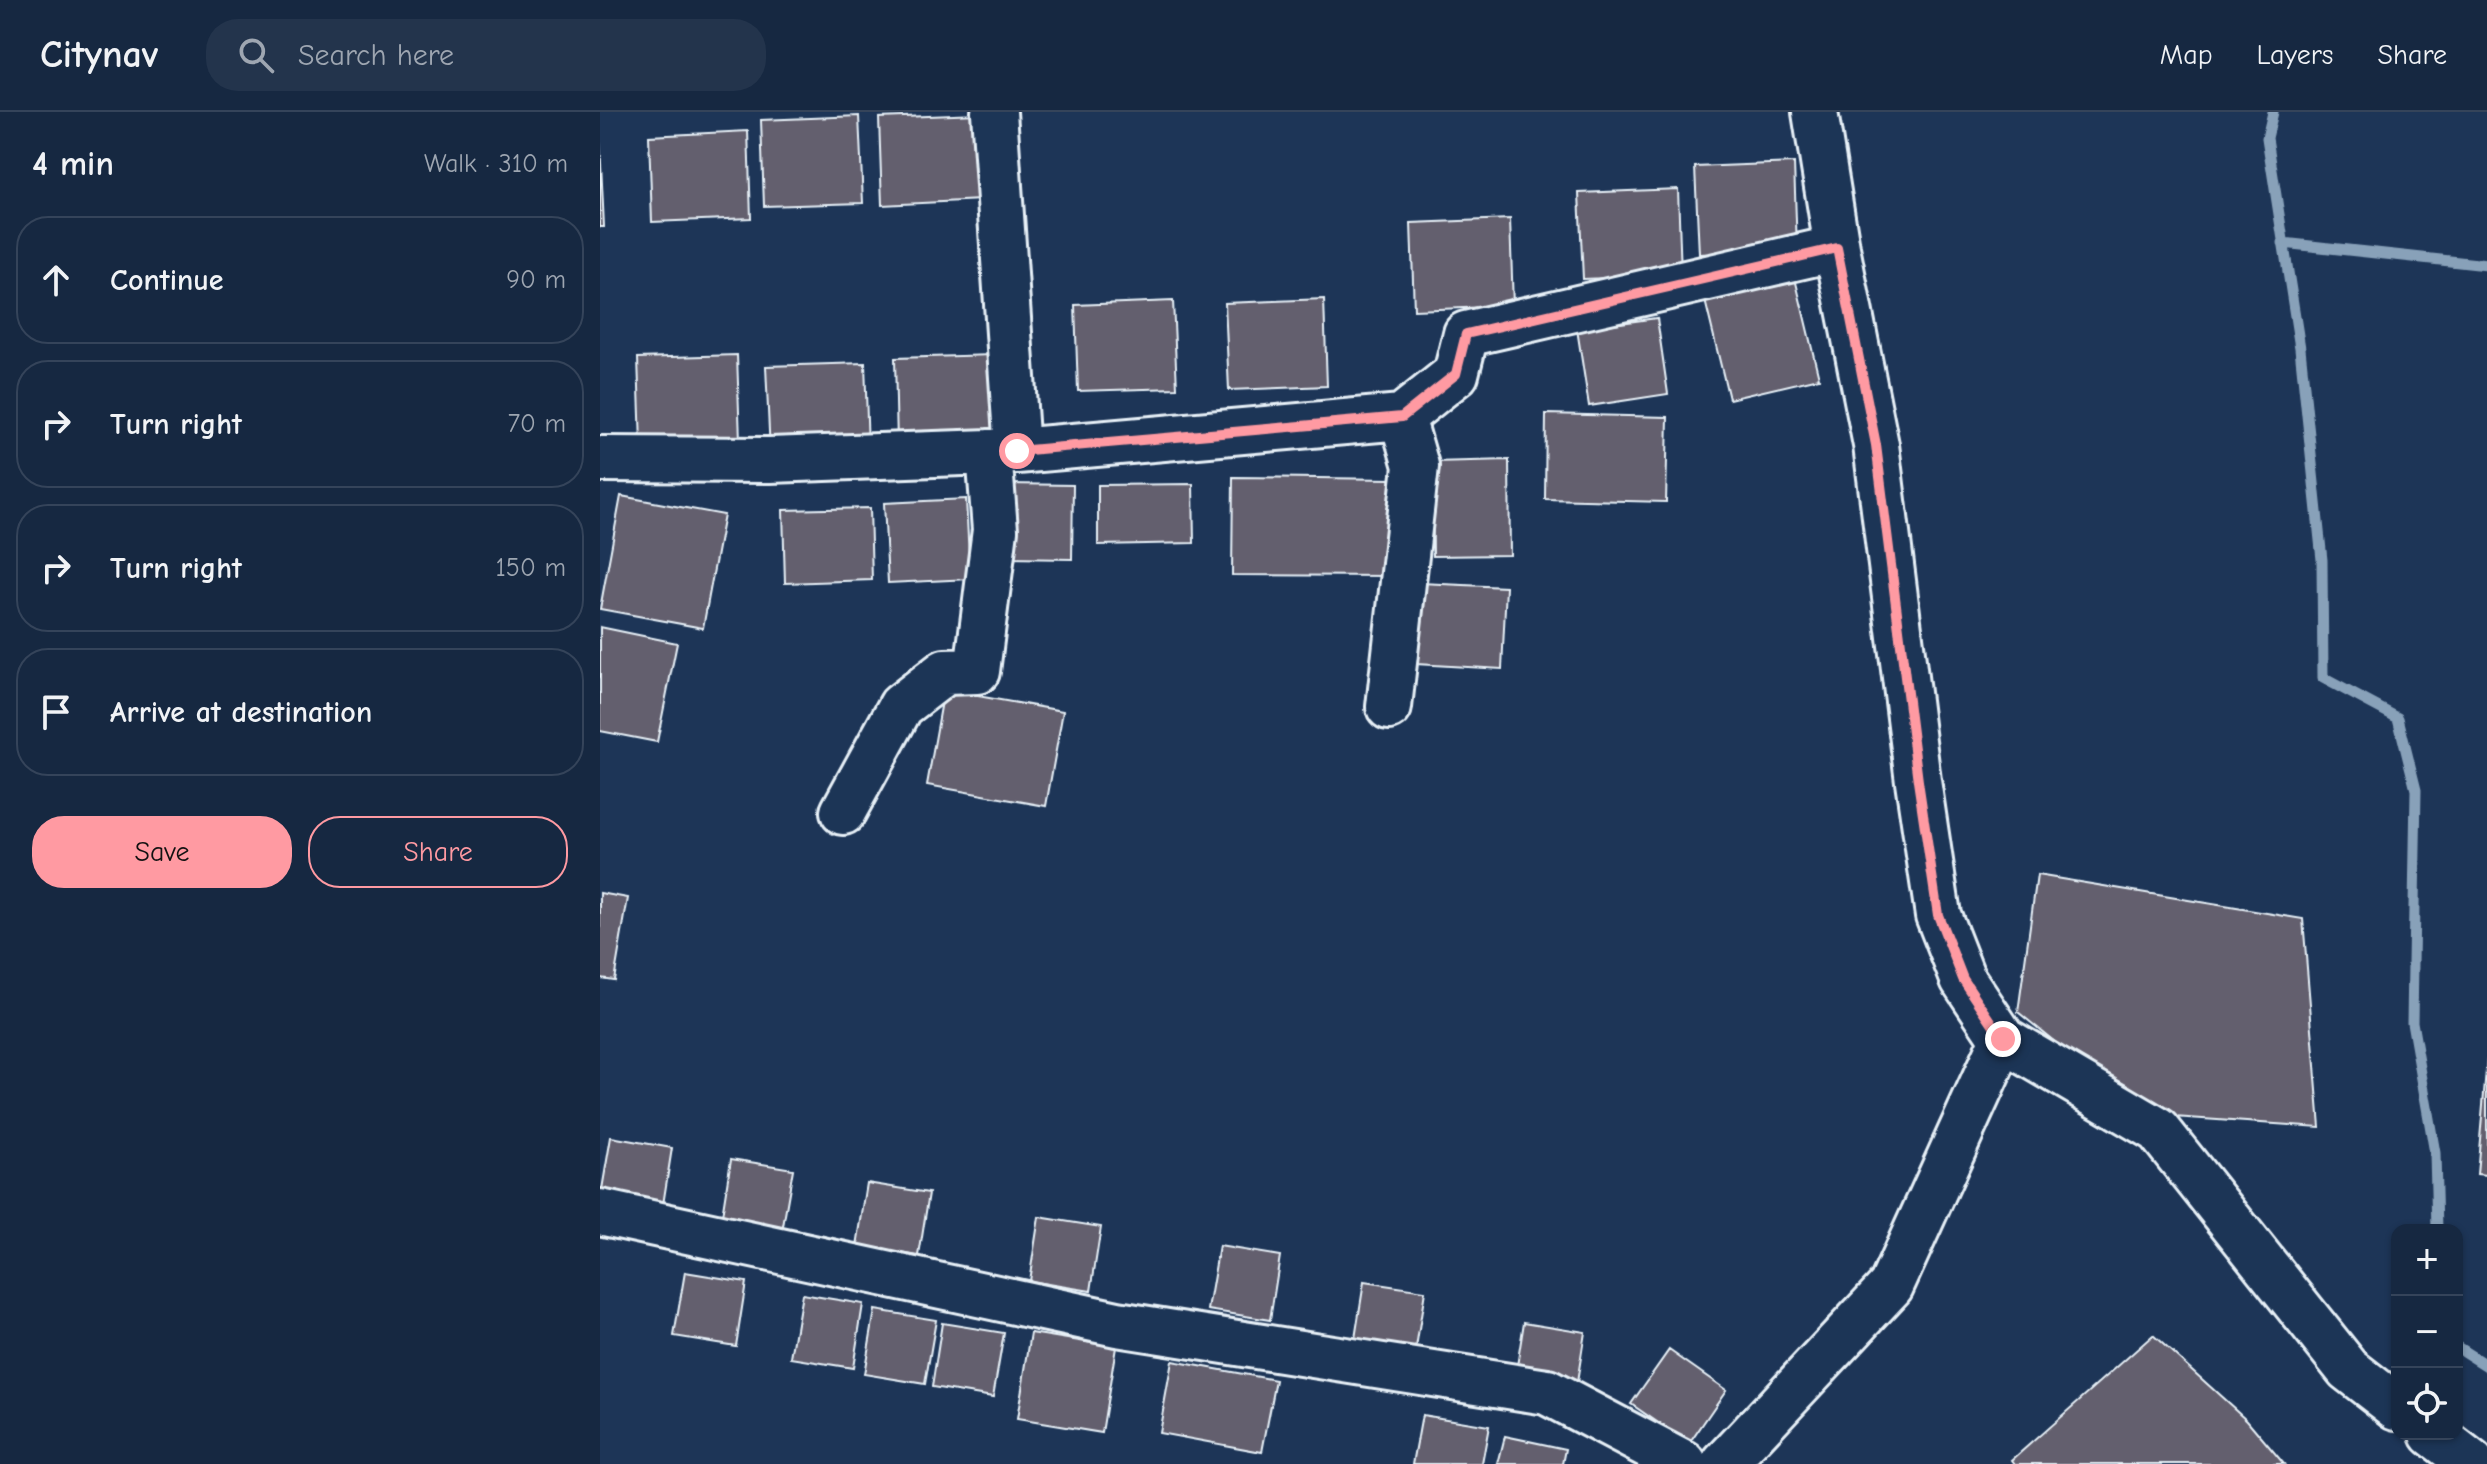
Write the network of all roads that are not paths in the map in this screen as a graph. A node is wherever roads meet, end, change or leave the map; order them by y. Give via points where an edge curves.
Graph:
1 (994, 112) edge
2 (1815, 112) edge
3 (1837, 248) junction
4 (1402, 417) junction
5 (1003, 452) junction
6 (600, 459) edge
7 (1389, 707) dead end
8 (843, 812) dead end
9 (2003, 1039) junction
10 (600, 1212) edge
11 (2391, 1402) edge
12 (2441, 1440) edge
13 (1684, 1464) edge
14 (1724, 1464) edge
15 (2472, 1464) edge

1 - 5 street
2 - 3 street
3 - 4 street via 1466,334 1456,374
3 - 9 street via 1876,445 1938,915 1963,979
4 - 5 street
4 - 7 street via 1416,466
5 - 6 street
5 - 8 street via 977,671 945,672 901,706
9 - 11 street via 2158,1130 2348,1369
9 - 14 street via 1891,1286
10 - 13 street via 1117,1324 1547,1392
12 - 15 street

